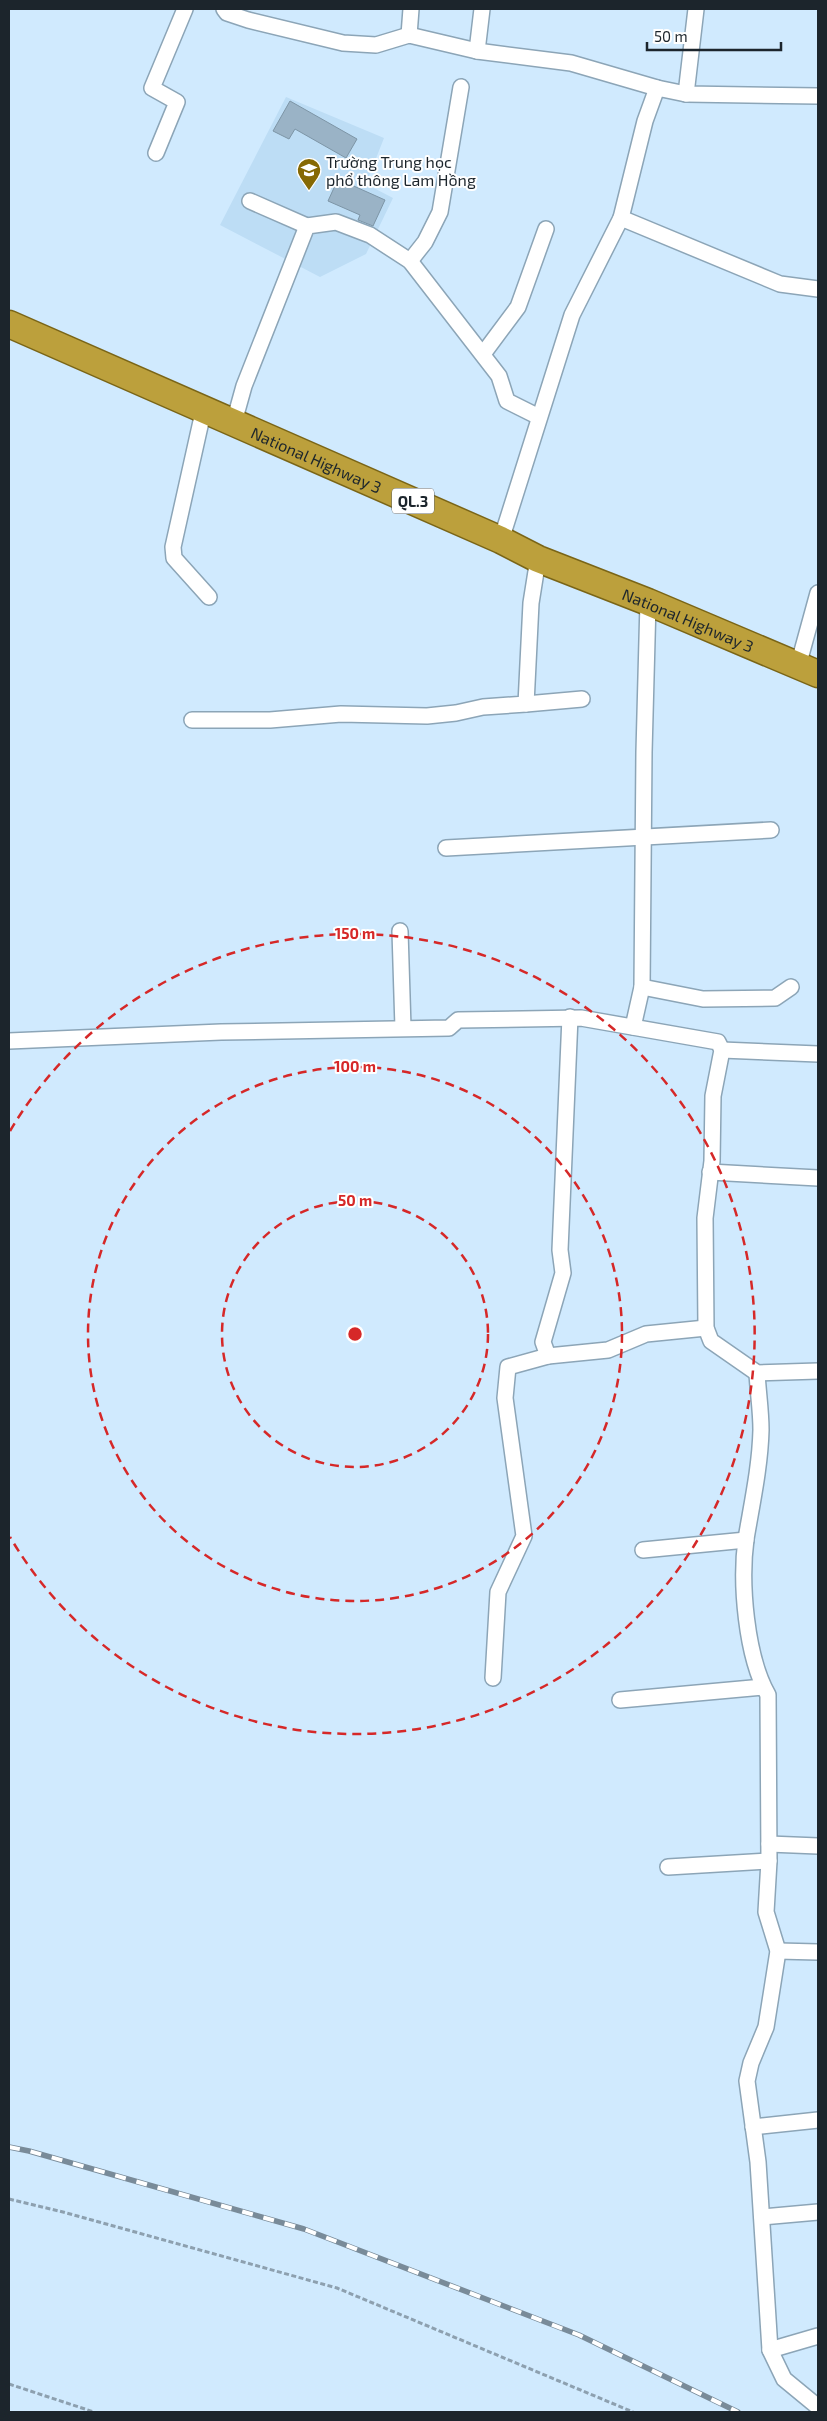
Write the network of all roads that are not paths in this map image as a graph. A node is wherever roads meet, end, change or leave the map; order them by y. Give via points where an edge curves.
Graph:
1 (185, 9) edge
2 (224, 9) edge
3 (410, 9) edge
4 (482, 9) edge
5 (696, 9) edge
6 (409, 35) junction
7 (478, 51) junction
8 (461, 87) dead end
9 (657, 88) junction
10 (686, 94) junction
11 (818, 96) edge
12 (156, 153) dead end
13 (250, 201) dead end
14 (621, 218) junction
15 (307, 226) junction
16 (546, 229) dead end
17 (410, 261) junction
18 (818, 288) edge
19 (9, 324) edge
20 (484, 354) junction
21 (204, 408) junction
22 (539, 417) junction
23 (234, 422) junction
24 (501, 540) junction
25 (538, 559) junction
26 (818, 593) edge
27 (209, 597) dead end
28 (648, 602) junction
29 (808, 670) edge
30 (582, 699) dead end
31 (526, 704) junction
32 (192, 720) dead end
33 (771, 830) dead end
34 (643, 838) junction
35 (446, 848) dead end
36 (400, 931) dead end
37 (791, 986) dead end
38 (642, 987) junction
39 (570, 1017) junction
40 (633, 1027) junction
41 (403, 1028) junction
42 (9, 1041) edge
43 (722, 1050) junction
44 (818, 1054) edge
45 (710, 1172) junction
46 (818, 1178) edge
47 (706, 1328) junction
48 (548, 1356) junction
49 (818, 1371) edge
50 (757, 1373) junction
51 (746, 1540) junction
52 (643, 1550) dead end
53 (493, 1678) dead end
54 (763, 1687) junction
55 (620, 1700) dead end
56 (769, 1844) junction
57 (818, 1846) edge
58 (769, 1861) junction
59 (668, 1867) dead end
60 (778, 1951) junction
61 (818, 1952) edge
62 (818, 2120) edge
63 (753, 2126) junction
64 (818, 2212) edge
65 (762, 2217) junction
66 (818, 2336) edge
67 (770, 2350) junction
68 (818, 2407) edge

1 - 12 street via 152,88 177,102
2 - 6 street via 248,20 343,43 376,45
3 - 6 street
4 - 7 street
5 - 10 street
6 - 7 street
7 - 9 street via 571,63
8 - 17 street via 440,212 425,242
9 - 10 street
9 - 14 street via 645,121
10 - 11 street
13 - 15 street
14 - 18 street via 780,284
14 - 22 street via 572,315
15 - 17 street via 336,222 370,235
15 - 23 street via 244,386
16 - 20 street via 518,307
17 - 20 street
19 - 21 highway, National Highway 3 / QL.3
20 - 22 street via 499,376 507,401
21 - 23 highway, National Highway 3 / QL.3
21 - 27 street via 172,547 174,558
22 - 24 street
23 - 24 highway, National Highway 3 / QL.3
24 - 25 highway, National Highway 3 / QL.3
25 - 28 highway, National Highway 3 / QL.3
25 - 31 street via 531,603
26 - 29 street
28 - 29 highway, National Highway 3 / QL.3
28 - 34 street
30 - 31 street
31 - 32 street via 427,716 341,714 270,720
33 - 34 street
34 - 35 street
34 - 38 street
36 - 41 street
37 - 38 street via 775,998 703,999
38 - 40 street
39 - 40 street
39 - 41 street via 458,1020 449,1028
39 - 48 street via 560,1250 563,1273 543,1342
40 - 43 street via 718,1042
41 - 42 street
43 - 44 street
43 - 45 street via 713,1096
45 - 46 street
45 - 47 street via 705,1218
47 - 48 street via 646,1334 608,1350
47 - 50 street via 711,1341
48 - 53 street via 508,1366 505,1398 524,1536 498,1592
49 - 50 street
50 - 51 street via 761,1430
51 - 52 street
51 - 54 street via 744,1577 750,1638
54 - 55 street
54 - 56 street via 768,1695
56 - 57 street
56 - 58 street
58 - 59 street
58 - 60 street via 766,1912
60 - 61 street
60 - 63 street via 766,2027 750,2063 747,2081
62 - 63 street
63 - 65 street
64 - 65 street
65 - 67 street
66 - 67 street
67 - 68 street via 784,2379

